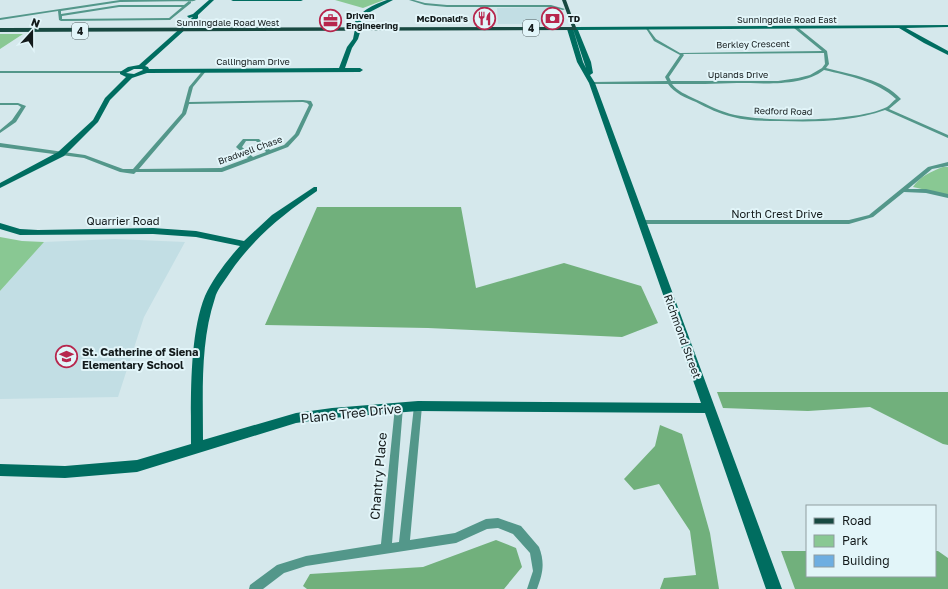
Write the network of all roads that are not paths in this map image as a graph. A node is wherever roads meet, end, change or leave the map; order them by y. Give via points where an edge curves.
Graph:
1 (212, 0) edge
2 (233, 0) edge
3 (300, 0) edge
4 (391, 0) edge
5 (411, 0) edge
6 (112, 1) edge
7 (192, 1) edge
8 (562, 1) edge
9 (185, 6) junction
10 (551, 6) junction
11 (563, 9) junction
12 (59, 10) junction
13 (60, 15) junction
14 (195, 15) junction
15 (0, 19) edge
16 (170, 19) junction
17 (166, 22) dead end
18 (901, 26) junction
19 (948, 26) edge
20 (795, 27) junction
21 (358, 28) junction
22 (572, 28) junction
23 (646, 28) junction
24 (175, 30) junction
25 (182, 30) junction
26 (0, 31) edge
27 (161, 47) junction
28 (826, 52) junction
29 (682, 53) junction
30 (948, 53) edge
31 (140, 67) junction
32 (825, 69) junction
33 (205, 70) junction
34 (340, 70) junction
35 (360, 70) dead end
36 (146, 71) junction
37 (0, 72) edge
38 (123, 72) junction
39 (130, 76) junction
40 (592, 83) junction
41 (669, 83) junction
42 (186, 103) junction
43 (0, 104) edge
44 (886, 109) junction
45 (0, 132) edge
46 (948, 137) edge
47 (0, 146) edge
48 (269, 152) junction
49 (61, 154) junction
50 (252, 159) junction
51 (948, 164) edge
52 (134, 172) junction
53 (0, 186) edge
54 (314, 189) dead end
55 (902, 190) junction
56 (948, 196) edge
57 (642, 222) junction
58 (0, 226) edge
59 (245, 244) junction
60 (418, 406) junction
61 (399, 407) junction
62 (709, 408) junction
63 (197, 448) junction
64 (0, 470) edge
65 (404, 545) junction
66 (386, 548) junction
67 (254, 589) edge
68 (532, 589) edge
69 (774, 589) edge

1 - 14 street
2 - 3 street
4 - 21 street via 365,14
5 - 10 street via 446,6
6 - 7 street
6 - 12 street
7 - 9 street
8 - 10 street
8 - 11 main road, Richmond Street
8 - 22 main road, Richmond Street
9 - 13 street via 119,6
9 - 16 street
10 - 11 street
11 - 22 main road, Richmond Street
12 - 13 street
12 - 15 street
13 - 16 street via 61,20
14 - 24 street
14 - 25 street via 196,17
16 - 17 street
18 - 19 street, Sunningdale Road East
18 - 20 street, Sunningdale Road East
18 - 30 street
20 - 23 street, Sunningdale Road East
20 - 28 street
21 - 22 main road, Sunningdale Road West / 4
21 - 25 main road, Sunningdale Road West / 4
21 - 34 street via 358,34
22 - 23 street, Sunningdale Road East
22 - 40 street, Richmond Street via 580,62
23 - 29 street via 655,40
24 - 25 main road, Sunningdale Road West / 4
24 - 26 main road, Sunningdale Road West / 4
24 - 27 street
25 - 27 street
27 - 31 street
28 - 29 street, Berkley Crescent
28 - 32 street
29 - 41 street via 682,57 667,77
31 - 36 street via 146,68
31 - 38 street
32 - 41 street, Uplands Drive via 802,78 778,82
32 - 44 street via 882,86 894,93 899,99 897,103
33 - 34 street, Callingham Drive
33 - 36 street, Callingham Drive
33 - 42 street via 191,87
34 - 35 street, Callingham Drive
36 - 39 street, Callingham Drive
37 - 38 street
38 - 39 street via 123,75
39 - 49 street via 108,99 96,121
40 - 41 street, Uplands Drive
40 - 57 street, Richmond Street
41 - 44 street, Redford Road via 714,109 733,116 830,119
42 - 48 street, Bradwell Chase via 309,102 311,105 297,136 286,146
42 - 52 street via 184,113
43 - 45 street via 24,106 14,121
44 - 46 street
47 - 49 street, Bradwell Chase
48 - 50 street, Bradwell Chase
48 - 50 street via 257,140 245,140 240,147
49 - 52 street, Bradwell Chase via 85,156 122,171
49 - 53 street
50 - 52 street, Bradwell Chase via 222,170
51 - 55 street, North Crest Drive via 930,168
54 - 59 street via 279,213
55 - 56 street via 926,191
55 - 57 street, North Crest Drive via 871,216 849,222
57 - 62 street, Richmond Street
58 - 59 street, Quarrier Road via 20,232 38,233 153,231 196,234
59 - 63 street via 211,296 201,338
60 - 61 street, Plane Tree Drive
60 - 62 street, Plane Tree Drive
60 - 65 street
61 - 63 street, Plane Tree Drive via 296,418
61 - 66 street, Chantry Place
62 - 69 street, Richmond Street
63 - 64 street, Plane Tree Drive via 137,466 65,472
65 - 66 street
65 - 68 street via 456,538 486,524 498,523 511,527 517,530 535,551 538,571
66 - 67 street via 306,561 281,569

